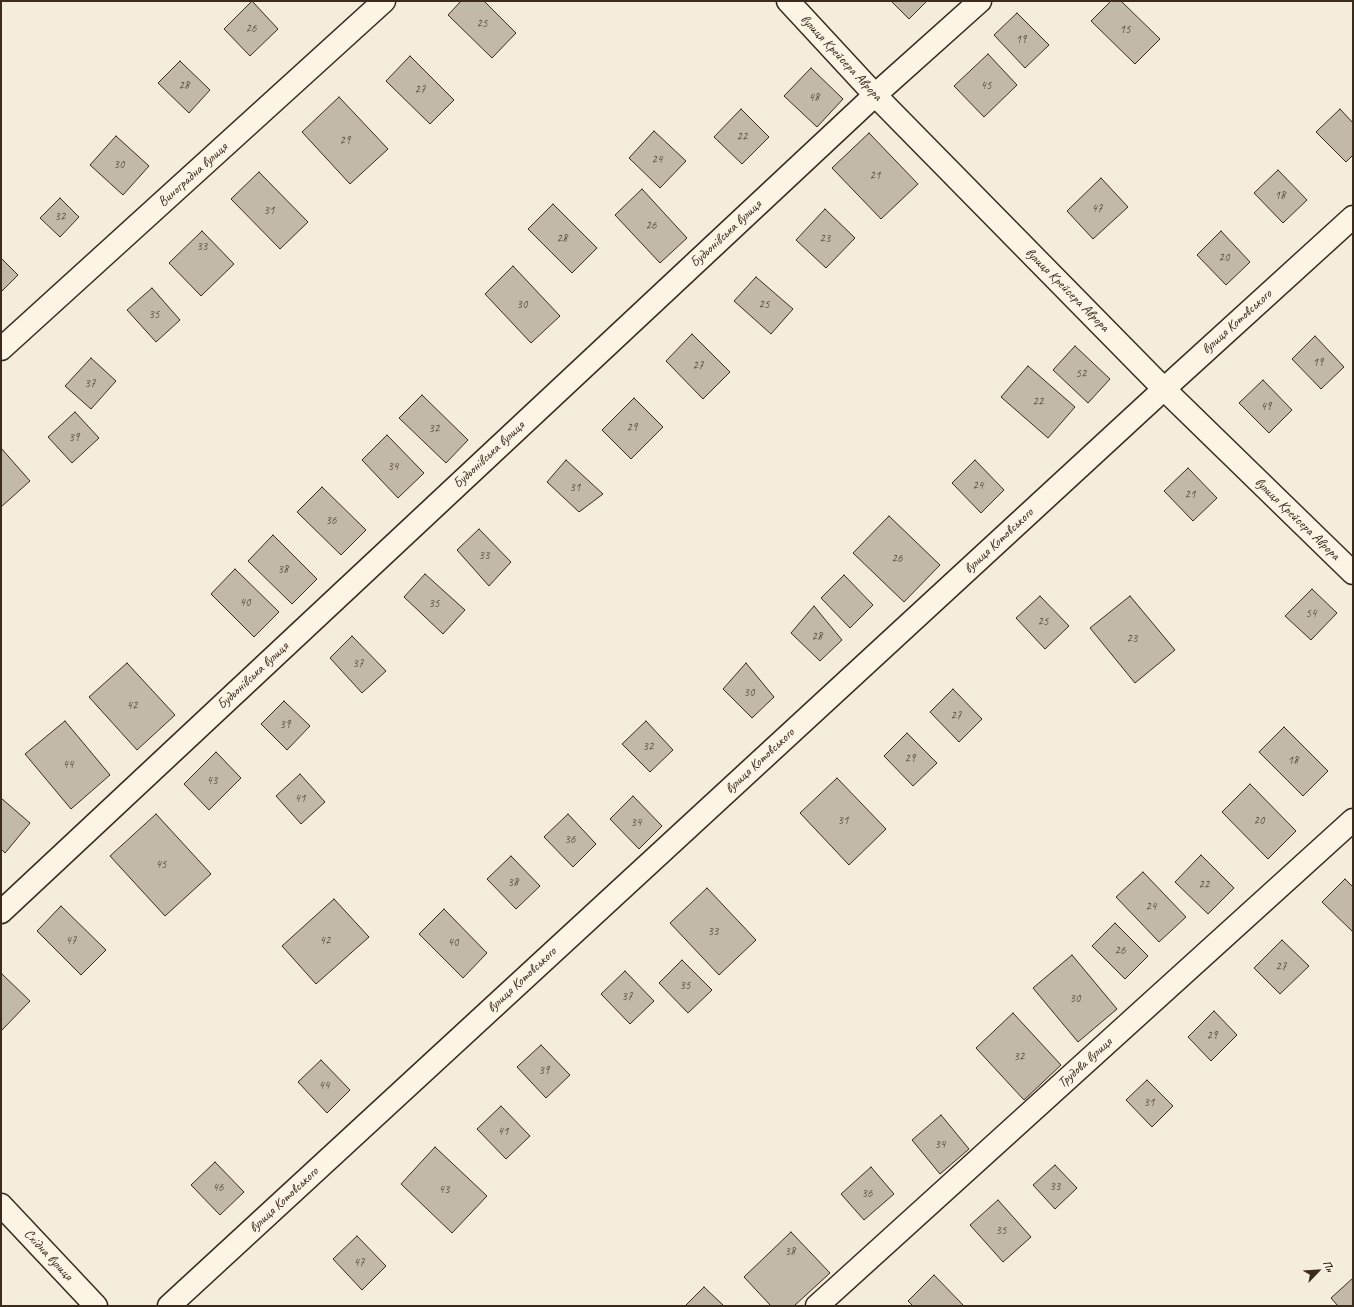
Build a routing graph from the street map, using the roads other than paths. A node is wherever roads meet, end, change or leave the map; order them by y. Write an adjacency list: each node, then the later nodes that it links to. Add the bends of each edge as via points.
1 (384, 1): 6 (street, Виноградна вулиця)
2 (788, 1): 4 (street, вулиця Крейсера Аврора)
3 (980, 1): 4 (street, Будьонівська вулиця)
4 (875, 94): 7 (street, вулиця Крейсера Аврора); 10 (street, Будьонівська вулиця)
5 (1353, 217): 7 (street, вулиця Котовського)
6 (1, 349)
7 (1164, 389): 8 (street, вулиця Крейсера Аврора); 13 (street, вулиця Котовського)
8 (1353, 573)
9 (1353, 820): 14 (street, Трудова вулиця)
10 (1, 912)
11 (1, 1205): 12 (street, Східна вулиця)
12 (96, 1306)
13 (169, 1306)
14 (817, 1306)

